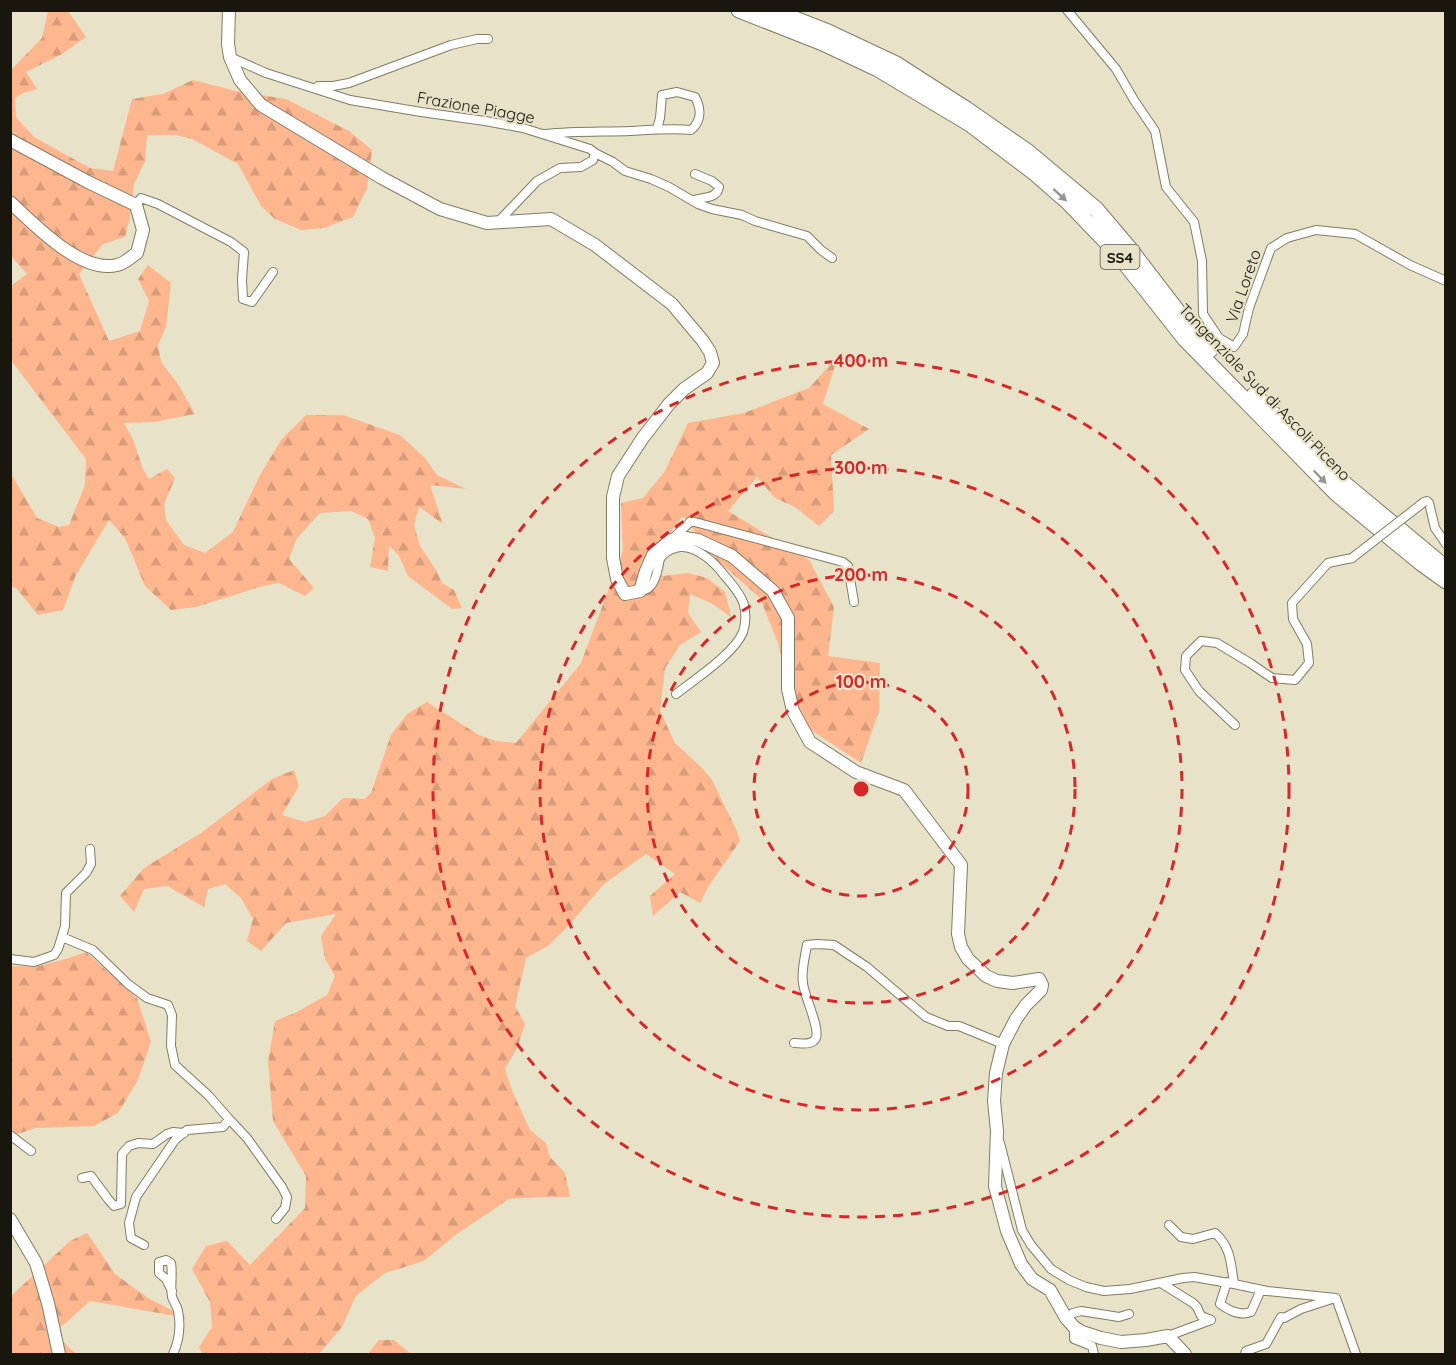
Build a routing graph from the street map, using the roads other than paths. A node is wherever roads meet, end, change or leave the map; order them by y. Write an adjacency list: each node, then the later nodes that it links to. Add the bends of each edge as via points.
1 (739, 10): 23 (highway, Tangenziale Sud di Ascoli Piceno / SS4, one-way to 23, via 878,69 969,124 1036,174 1117,253 1185,339 1337,494)
2 (772, 10): 22 (highway, Tangenziale Sud di Ascoli Piceno / SS4, via 896,64 1028,152 1096,209 1198,338 1263,404 1346,485)
3 (1067, 10): 19 (street, Via Loreto, via 1116,69 1155,130 1166,187 1194,222 1202,261 1203,314 1219,338 1234,347 1243,334 1271,248 1287,238 1316,230 1355,234)
4 (229, 12): 6 (street)
5 (488, 39): 7 (street, via 451,45 349,83 321,87)
6 (230, 57): 7 (street, Frazione Piagge); 16 (street, via 240,80 261,105 440,209)
7 (294, 82): 9 (street, Frazione Piagge, via 350,100)
8 (657, 129): 8 (street, via 691,130 696,126 700,115 695,97 677,92 662,95); 9 (street)
9 (543, 134): 11 (street, Frazione Piagge)
10 (10, 140): 15 (street)
11 (595, 153): 13 (street, Frazione Piagge, via 625,171); 16 (street, via 593,160 581,167 560,168 537,181)
12 (695, 174): 13 (street, via 719,187 715,195)
13 (693, 200): 17 (street, Frazione Piagge, via 807,236)
14 (10, 202): 15 (street, via 68,252 93,265 118,265 137,253 143,230)
15 (136, 206): 18 (street, via 141,198 158,204 244,252 243,299 252,303)
16 (496, 223): 24 (street, via 551,219 595,245 672,304 710,352 713,363 707,372 669,404 618,476 613,498 617,579 625,594)
17 (832, 258)
18 (273, 272)
19 (1446, 281)
20 (671, 540): 24 (street, via 654,555); 25 (street, via 691,521 843,562 848,566); 32 (street, via 698,540 732,556 773,591 788,618 788,689 793,711 810,742 855,772 904,790 961,865 958,934 968,959 997,981 1039,979 1041,990 1021,1012)
21 (1446, 544): 27 (street, bridge, via 1435,528 1427,501 1353,558 1328,563 1292,603 1293,620 1306,644 1309,663 1294,680 1272,678 1217,643 1201,641 1186,656 1185,670 1199,691)
22 (1446, 568)
23 (1446, 580)
24 (640, 591): 26 (street, via 651,587 660,560 670,549 683,547 712,561 743,603 746,618 738,640)
25 (854, 602)
26 (676, 694)
27 (1235, 725)
28 (90, 849): 29 (street, via 87,873 66,893)
29 (62, 937): 30 (street, via 54,955 34,962); 33 (street, via 93,950 147,998 168,1005 176,1065)
30 (10, 959)
31 (794, 1043): 32 (street, via 809,1044 816,1036 803,983 803,966 807,945 817,944 834,945 926,1017)
32 (1003, 1044): 34 (street, via 994,1101)
33 (228, 1119): 35 (street, via 223,1127); 40 (street, via 247,1138 287,1197 285,1208)
34 (997, 1131): 43 (street, via 1022,1230 1051,1269 1086,1287 1104,1291); 49 (street, via 995,1186 1007,1231 1021,1264 1032,1278 1050,1290)
35 (184, 1133): 38 (street, via 167,1134 153,1144 129,1146 122,1154 121,1204 114,1206 91,1176); 42 (street, via 136,1197 129,1223 131,1238)
36 (10, 1135): 37 (street)
37 (31, 1151)
38 (82, 1178)
39 (10, 1219): 51 (street, via 36,1263)
40 (276, 1219)
41 (1169, 1225): 44 (street, via 1181,1237 1193,1239 1215,1233 1226,1245)
42 (144, 1245)
43 (1161, 1283): 44 (street, via 1194,1277); 50 (street, via 1193,1303 1200,1316 1211,1320)
44 (1231, 1283): 45 (street); 45 (street, via 1220,1304 1244,1314 1251,1312)
45 (1261, 1290): 47 (street)
46 (172, 1292): 52 (street, via 180,1327)
47 (1336, 1298): 55 (street, via 1281,1317 1266,1344); 56 (street)
48 (1129, 1314): 49 (street, via 1119,1317 1081,1311 1073,1313)
49 (1070, 1322): 50 (street, via 1082,1332 1121,1342); 53 (street, via 1074,1339 1092,1346)
50 (1168, 1336): 54 (street)
51 (59, 1354)
52 (172, 1354)
53 (1094, 1354)
54 (1185, 1354)
55 (1245, 1354)
56 (1356, 1354)

